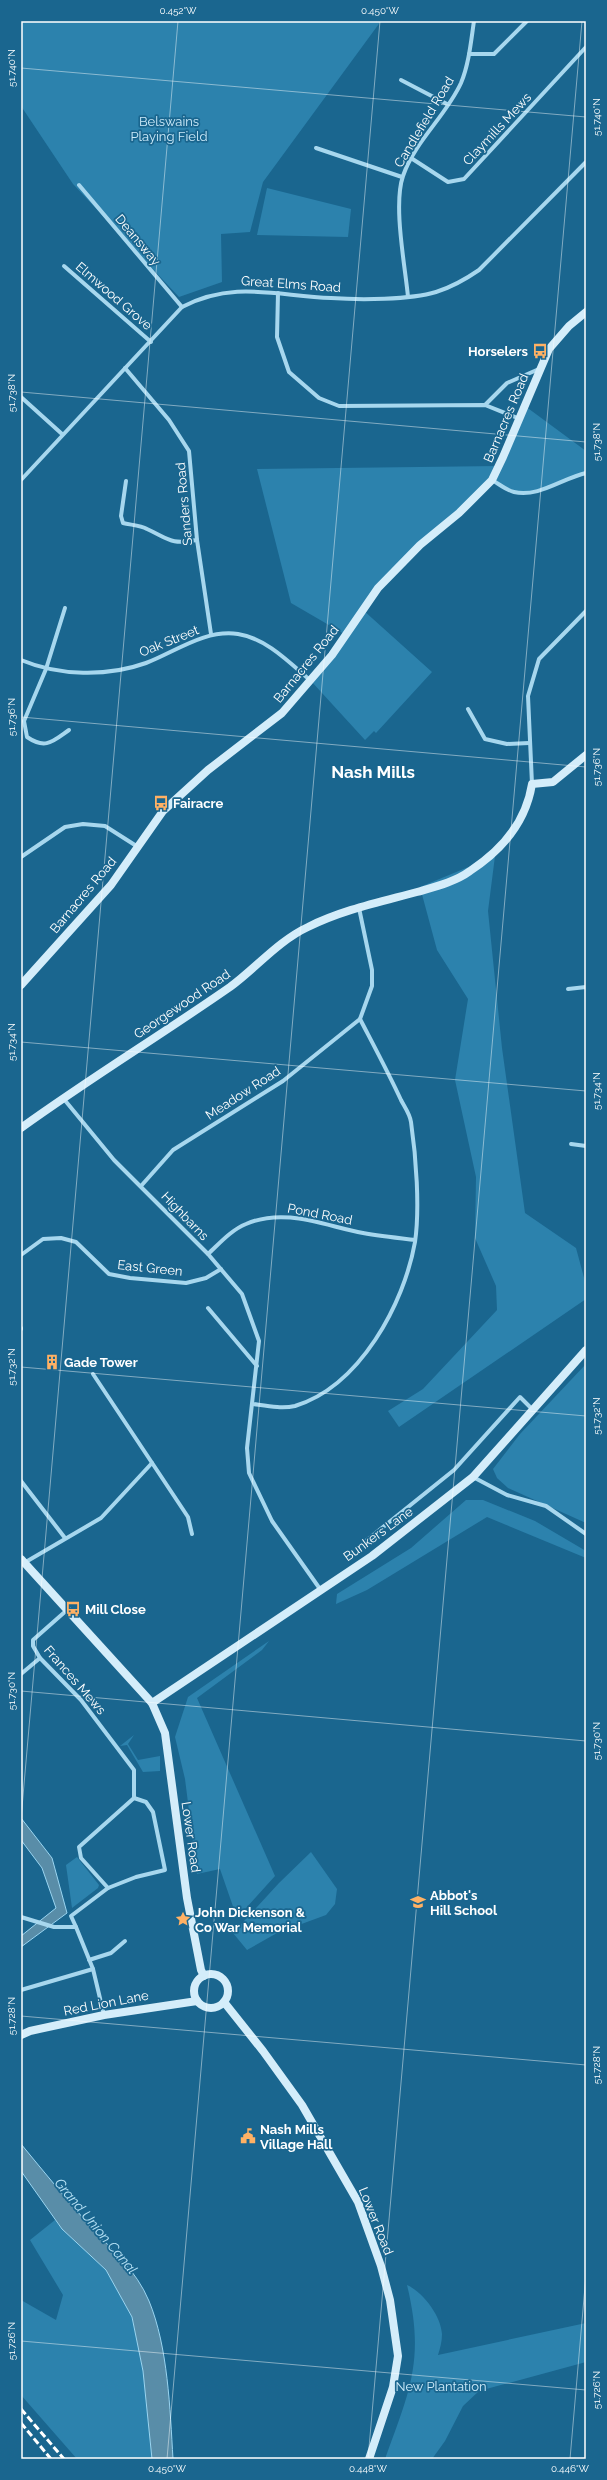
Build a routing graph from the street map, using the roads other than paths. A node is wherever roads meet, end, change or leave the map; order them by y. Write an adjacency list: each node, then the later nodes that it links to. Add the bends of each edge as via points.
1 (474, 21): 4 (street, Candlefield Road)
2 (527, 21): 4 (street, via 494,54)
3 (586, 47): 8 (street, Claymills Mews, via 464,179 448,182)
4 (469, 54): 6 (street, Candlefield Road, via 461,83)
5 (401, 80): 6 (street)
6 (447, 104): 8 (street, Candlefield Road)
7 (316, 148): 10 (street)
8 (411, 158): 10 (street, Candlefield Road)
9 (586, 162): 14 (street, Great Elms Road, via 479,270 459,283 436,292)
10 (402, 177): 14 (street, Candlefield Road, via 399,204)
11 (79, 185): 15 (street, Deansway)
12 (64, 266): 17 (street, Elmwood Grove)
13 (278, 293): 14 (street, Great Elms Road, via 331,298); 15 (street, Great Elms Road, via 235,291 202,297); 21 (street, via 277,337 289,372 318,398 338,406)
14 (408, 297)
15 (182, 307): 17 (street, Great Elms Road)
16 (586, 312): 19 (street, Barnacres Road, via 569,326 549,349)
17 (152, 342): 18 (street, Great Elms Road)
18 (125, 368): 23 (street, Great Elms Road); 28 (street, Sanders Road, via 169,420 189,451)
19 (540, 368): 21 (street, via 507,383); 22 (street, Barnacres Road)
20 (21, 397): 23 (street)
21 (485, 405): 22 (street)
22 (520, 419): 26 (street, Barnacres Road)
23 (62, 434): 25 (street, Great Elms Road)
24 (586, 473): 26 (street, via 528,494 512,492)
25 (21, 480)
26 (492, 480): 34 (street, Barnacres Road, via 459,513 420,545 378,588)
27 (126, 481): 28 (street, via 121,516 123,523 146,528 167,540)
28 (197, 540): 31 (street, Sanders Road, via 204,597)
29 (65, 608): 33 (street)
30 (586, 611): 37 (street, via 539,659 528,696)
31 (212, 634): 33 (street, Oak Street, via 145,663 115,670 80,673); 34 (street, Oak Street, via 238,634 268,646)
32 (21, 660): 33 (street, Oak Street)
33 (46, 669): 36 (street, via 24,721 27,737 36,744 48,744)
34 (311, 681): 40 (street, Barnacres Road, via 282,713 208,770 163,811)
35 (468, 709): 37 (street, via 485,739 507,744)
36 (69, 730)
37 (529, 743): 39 (street)
38 (586, 755): 39 (street, via 553,782)
39 (532, 784): 42 (street, Georgewood Road, via 527,806 515,830 502,846 470,872 423,890)
40 (138, 847): 41 (street, via 105,826 83,824 65,827); 43 (street, Barnacres Road, via 111,884)
41 (21, 857)
42 (359, 908): 46 (street, via 372,970 372,986); 47 (street, Georgewood Road, via 322,920 291,937 230,987)
43 (21, 985)
44 (586, 987): 45 (street)
45 (568, 989)
46 (360, 1019): 51 (street, Meadow Road, via 283,1081 173,1150); 52 (street, via 411,1120 417,1206)
47 (62, 1098): 48 (street, Georgewood Road); 51 (street, Highbarns, via 114,1160)
48 (21, 1128)
49 (571, 1144): 50 (street)
50 (586, 1146)
51 (141, 1186): 53 (street, Highbarns)
52 (415, 1240): 53 (street, Pond Road, via 364,1233 283,1216 246,1223); 60 (street, via 410,1269 394,1307 375,1340 345,1377 319,1396 294,1406)
53 (208, 1254): 55 (street, Highbarns)
54 (21, 1255): 55 (street, East Green, via 43,1238 61,1238 76,1242 109,1274 130,1278 186,1283 206,1278)
55 (221, 1268): 58 (street, Highbarns, via 242,1294 259,1341)
56 (208, 1308): 58 (street)
57 (586, 1350): 61 (street, Bunkers Lane)
58 (257, 1366): 60 (street, Highbarns)
59 (93, 1374): 62 (street)
60 (253, 1404): 70 (street, Highbarns, via 247,1448 249,1473 272,1521)
61 (534, 1410): 63 (street, Bunkers Lane); 68 (street, via 520,1397 454,1470)
62 (152, 1464): 65 (street, via 188,1517); 67 (street, via 101,1518)
63 (473, 1477): 66 (street, via 507,1495 546,1506); 70 (street, Bunkers Lane, via 372,1556)
64 (21, 1480): 67 (street)
65 (192, 1534)
66 (586, 1534)
67 (66, 1538): 69 (street)
68 (362, 1544)
69 (22, 1561): 71 (street, Lower Road)
70 (320, 1589): 74 (street, Bunkers Lane)
71 (68, 1610): 72 (street, Frances Mews, via 33,1640 33,1646); 74 (street, Lower Road)
72 (40, 1658): 73 (street); 75 (street, Frances Mews, via 81,1700 134,1770)
73 (21, 1674)
74 (152, 1703): 82 (street, Lower Road, via 165,1733 187,1898 199,1963)
75 (134, 1798): 76 (street, via 79,1847 81,1858); 76 (street, via 146,1802 154,1812 165,1870 136,1877)
76 (108, 1888): 78 (street, via 71,1916)
77 (21, 1918): 78 (street, via 54,1927)
78 (76, 1927): 80 (street)
79 (125, 1941): 80 (street, via 111,1953)
80 (89, 1960): 81 (street)
81 (93, 1969): 83 (street); 86 (street)
82 (204, 1976): 84 (street, via 195,1986); 85 (street, via 216,1975 225,1981 228,1990)
83 (21, 1990)
84 (198, 2001): 85 (street, via 213,2008); 86 (street, Red Lion Lane)
85 (224, 2002): 88 (street, Lower Road, via 302,2105 358,2202 381,2266 390,2300 398,2356 393,2387)
86 (104, 2015): 87 (street, Red Lion Lane)
87 (21, 2035)
88 (369, 2459)

